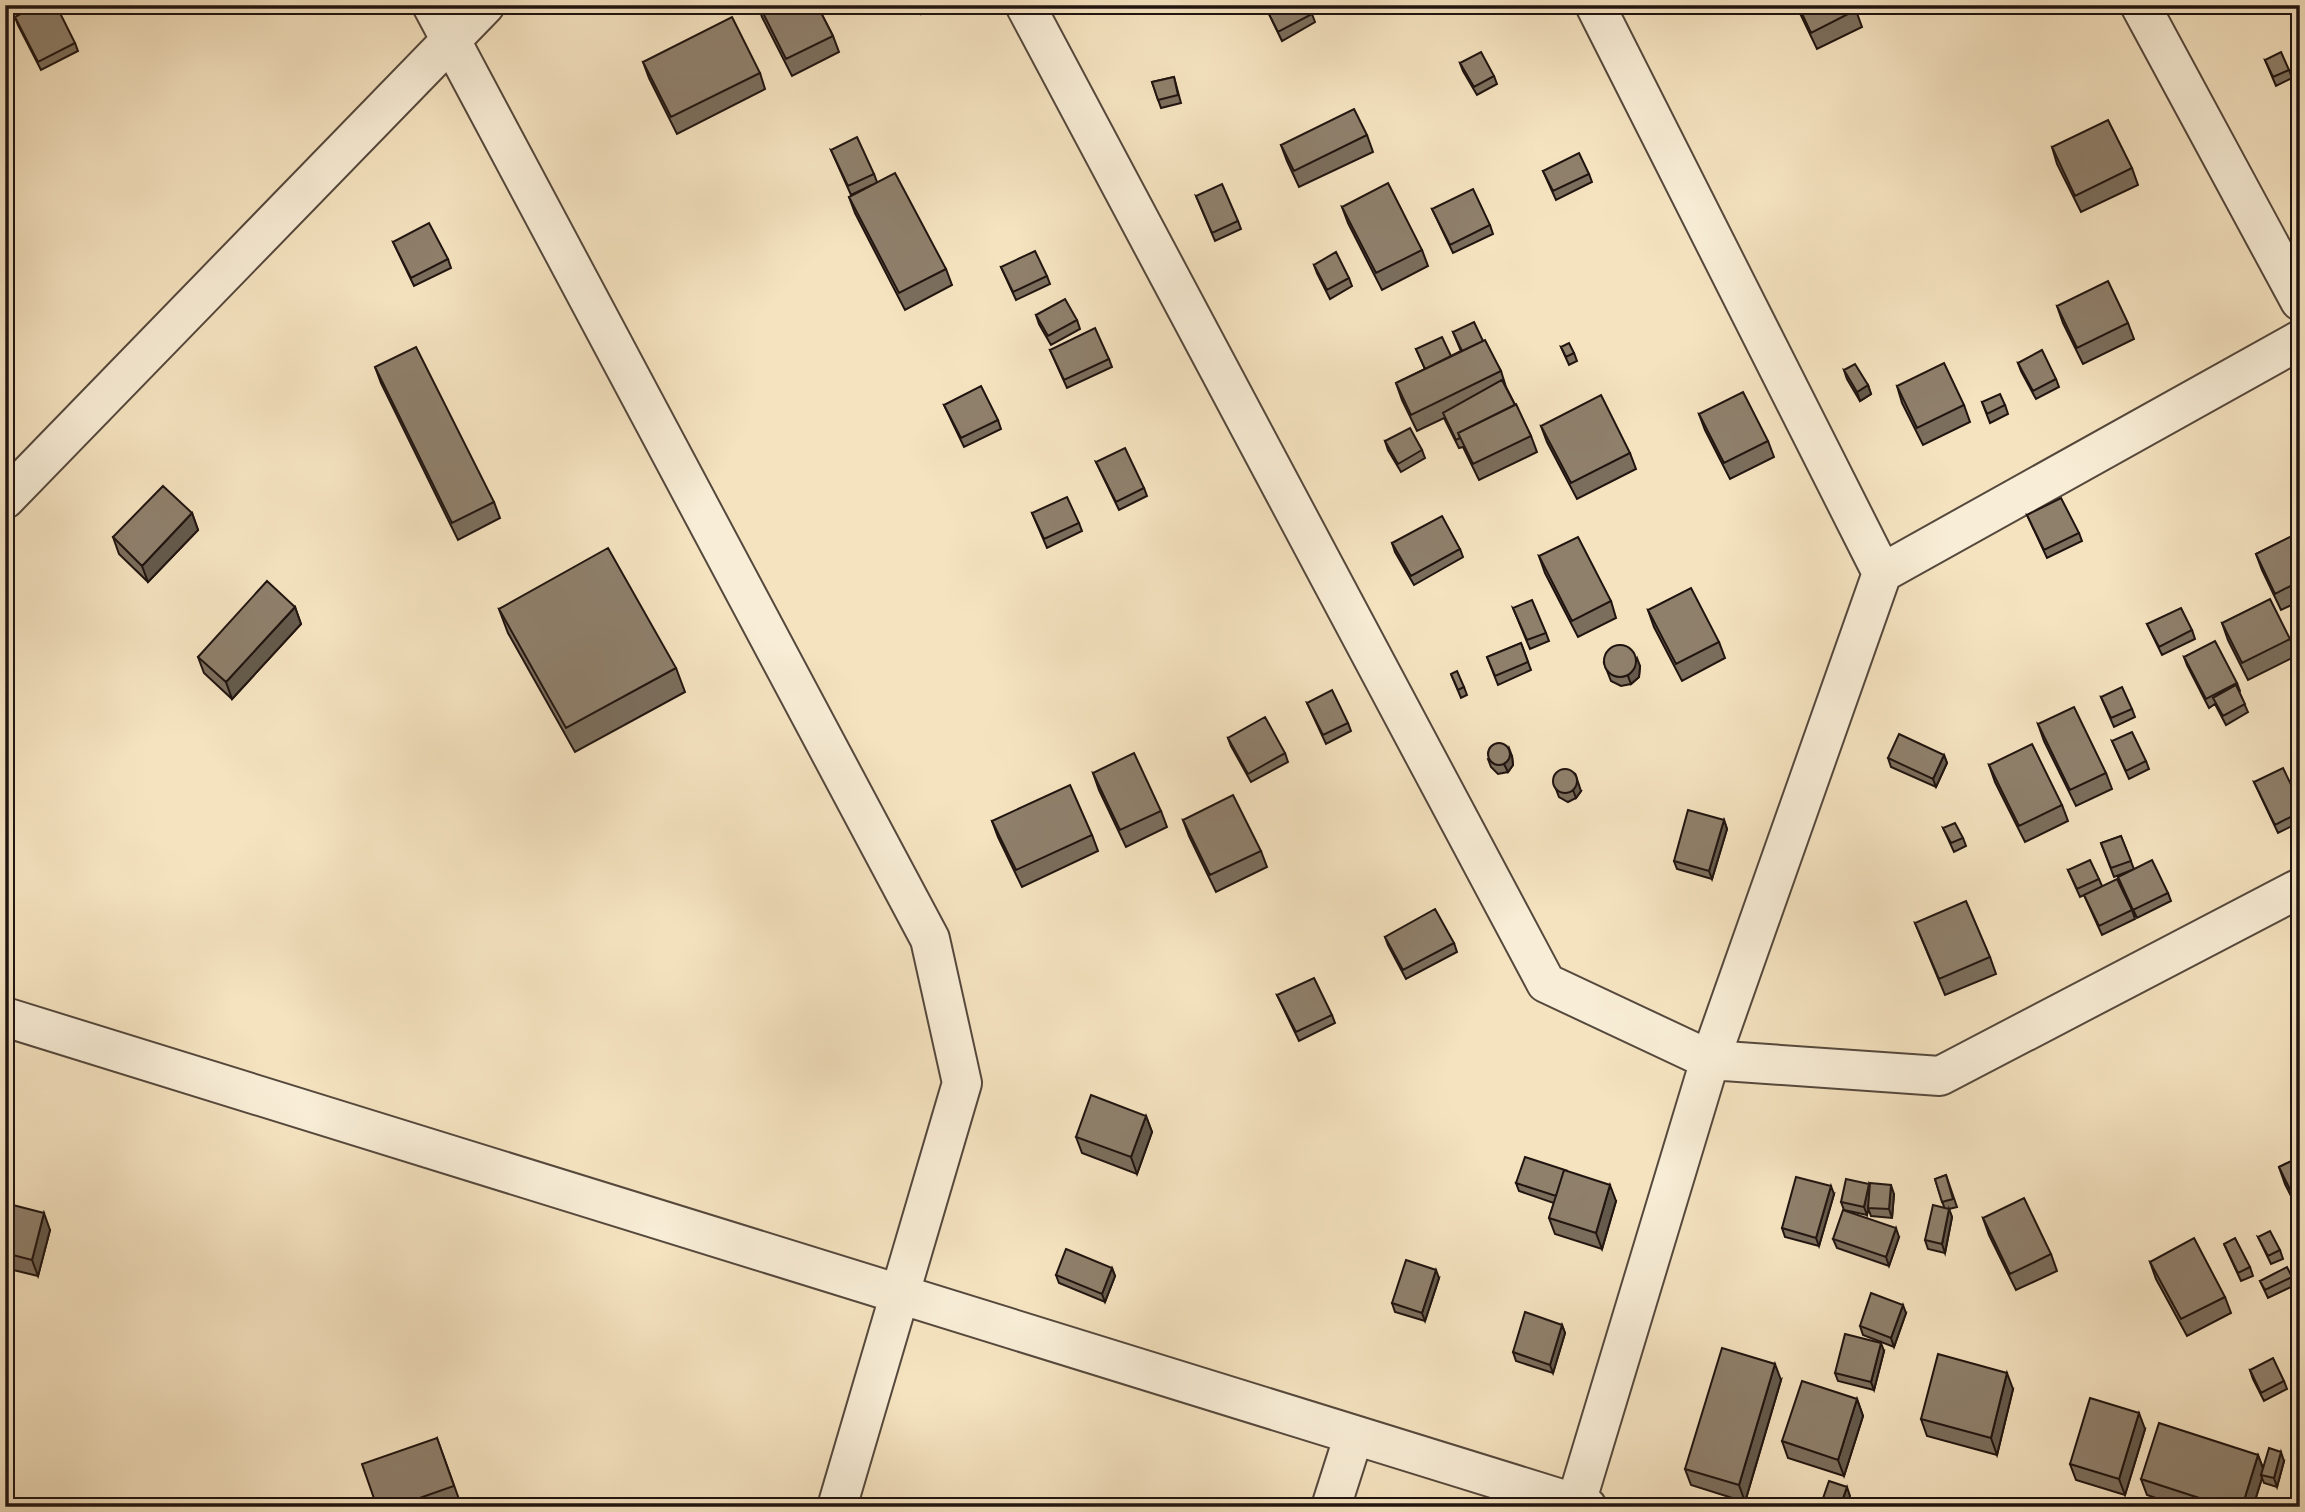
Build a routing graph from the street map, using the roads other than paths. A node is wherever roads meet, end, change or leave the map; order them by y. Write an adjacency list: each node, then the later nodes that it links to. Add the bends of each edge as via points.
1 (432, 5): 6 (street)
2 (485, 5): 6 (street)
3 (1025, 5): 13 (street, via 1546,983)
4 (1595, 5): 10 (street)
5 (2140, 5): 7 (street)
6 (451, 40): 9 (street); 14 (street, via 930,939 962,1083)
7 (2300, 301)
8 (2300, 340): 10 (street)
9 (5, 499)
10 (1882, 573): 13 (street)
11 (2300, 888): 13 (street, via 1940,1076)
12 (5, 1017): 14 (street)
13 (1710, 1060): 16 (street)
14 (899, 1294): 15 (street); 17 (street)
15 (1354, 1435): 16 (street); 18 (street)
16 (1581, 1505)
17 (837, 1507)
18 (1331, 1507)

